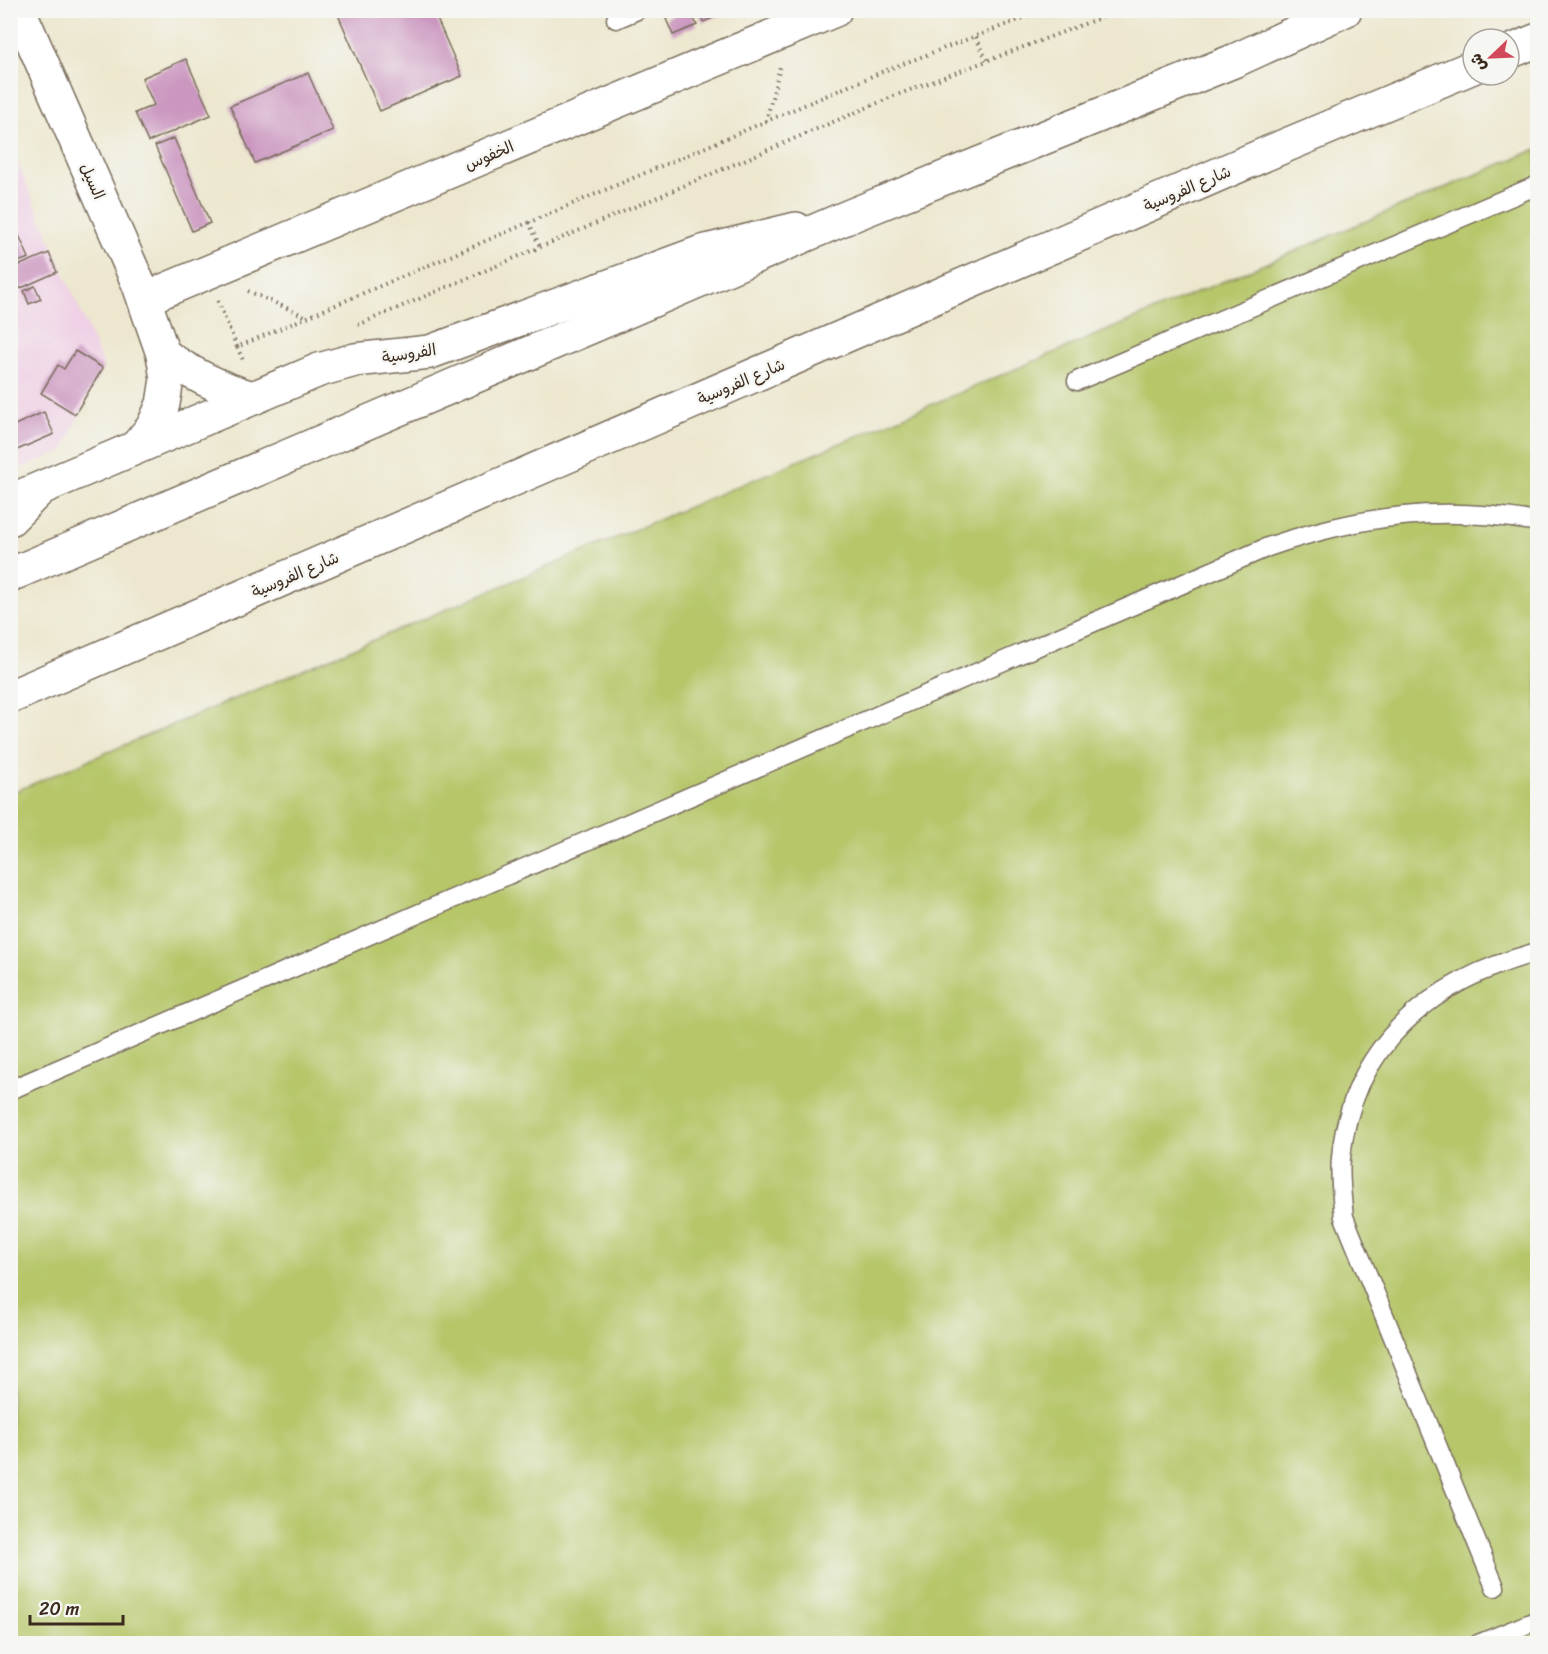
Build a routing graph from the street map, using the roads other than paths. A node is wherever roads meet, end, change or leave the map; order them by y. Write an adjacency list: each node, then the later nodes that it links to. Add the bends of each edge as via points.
1 (19, 10): 11 (main road, السيل)
2 (637, 10): 5 (lane)
3 (835, 10): 11 (main road, الخفوس)
4 (1346, 10): 10 (main road, via 1236,60)
5 (616, 19)
6 (1538, 40): 7 (main road)
7 (1521, 47)
8 (1461, 72): 21 (main road, شارع الفروسية)
9 (1538, 186): 13 (lane)
10 (850, 216): 14 (main road, الفروسية, via 702,252 430,352 355,360 319,370); 20 (main road)
11 (144, 299): 12 (main road, السيل)
12 (164, 354): 14 (main road, via 206,381); 15 (main road, السيل, via 163,404 153,427)
13 (1077, 381)
14 (253, 398): 15 (main road, الفروسية)
15 (137, 446): 16 (main road, الفروسية)
16 (40, 489): 17 (main road, الفروسية); 18 (main road)
17 (10, 501)
18 (10, 519)
19 (1538, 522): 23 (lane, via 1460,513 1410,514 1362,520 1268,546)
20 (10, 575)
21 (10, 697)
22 (1538, 952): 24 (lane, via 1459,981 1415,1011 1397,1029 1364,1076 1345,1131 1341,1159 1344,1217)
23 (10, 1090)
24 (1495, 1587)
25 (1538, 1620): 26 (lane)
26 (1478, 1644)

